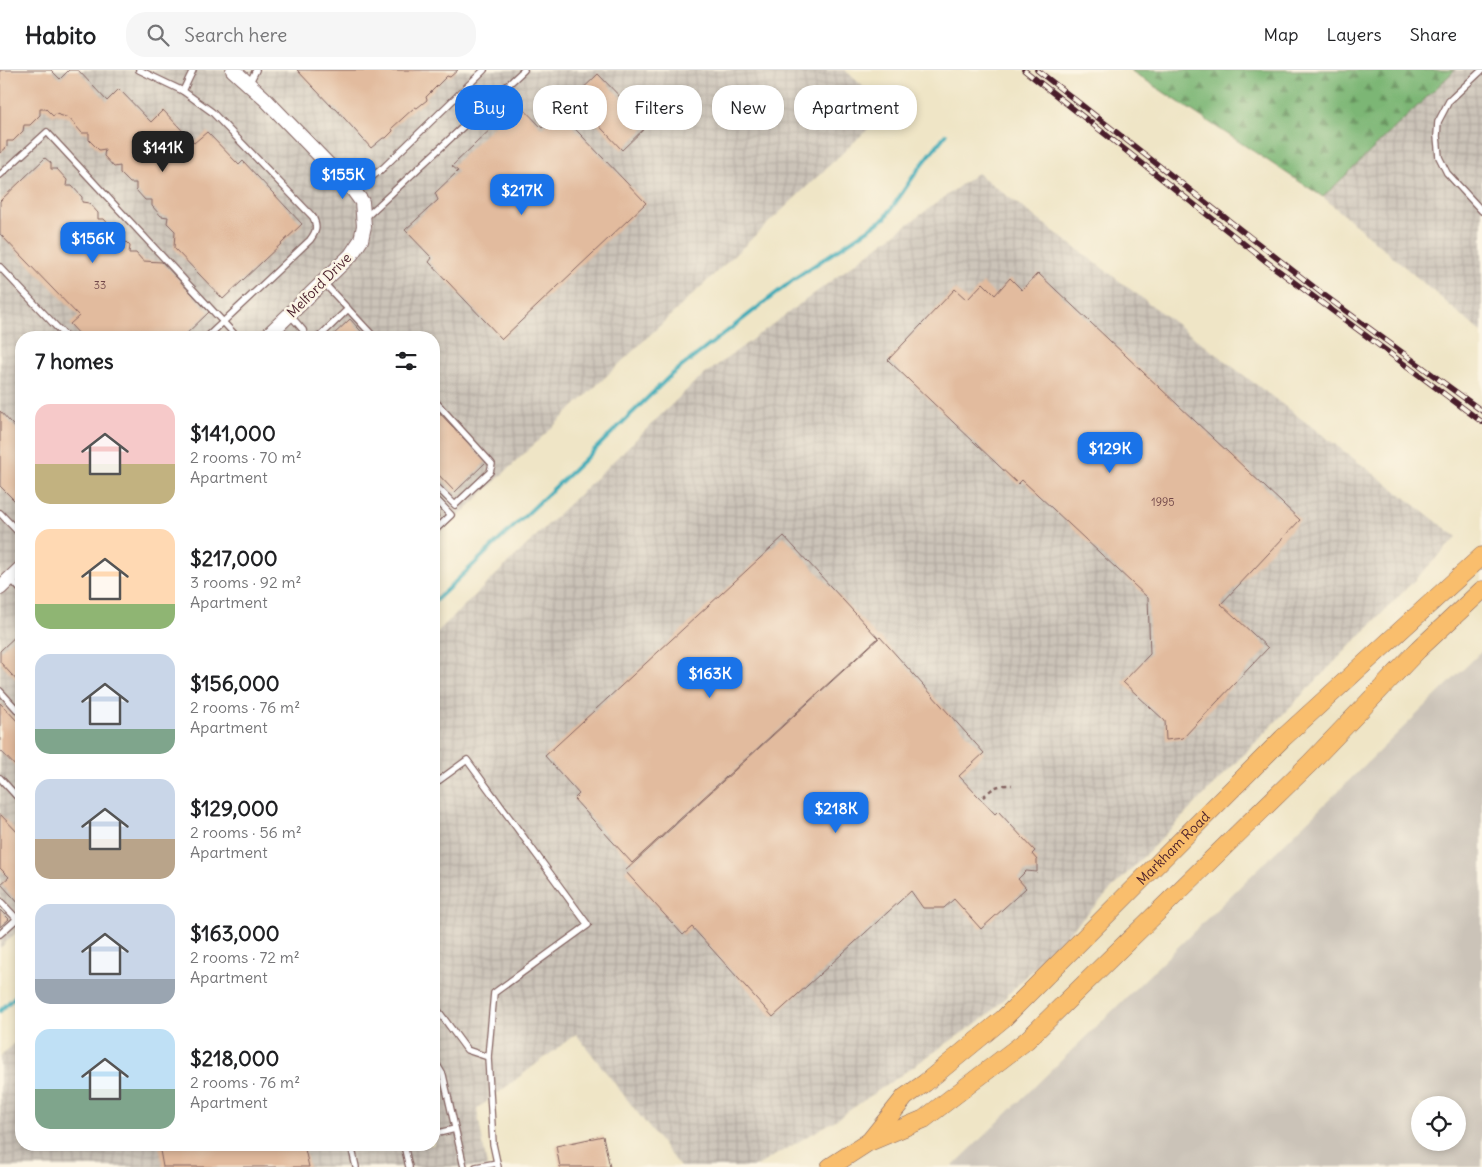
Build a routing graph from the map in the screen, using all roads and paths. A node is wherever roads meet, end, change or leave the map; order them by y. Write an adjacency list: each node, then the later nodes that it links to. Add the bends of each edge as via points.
1 (138, 70): 9 (lane)
2 (193, 70): 9 (lane)
3 (233, 70): 8 (street)
4 (256, 70): 8 (lane)
5 (484, 70): 11 (lane, via 383,168)
6 (524, 70): 13 (lane)
7 (1482, 70): 12 (lane, via 1449,101 1438,122 1436,136 1447,173)
8 (249, 84): 11 (street)
9 (183, 90): 18 (lane, via 212,112 313,217 317,225 310,240)
10 (0, 175): 18 (lane, via 47,132)
11 (354, 191): 13 (street, via 362,202)
12 (1482, 211)
13 (364, 220): 15 (street, Melford Drive, via 363,232 351,255)
14 (0, 267): 19 (lane)
15 (323, 282): 16 (lane); 17 (street, Melford Drive)
16 (348, 309): 24 (lane); 25 (lane)
17 (289, 315): 22 (street, Melford Drive); 23 (lane)
18 (223, 321): 20 (lane); 21 (lane)
19 (60, 331)
20 (213, 331)
21 (232, 331)
22 (274, 331)
23 (303, 331)
24 (325, 331)
25 (368, 331)
26 (440, 407): 27 (lane, via 492,464 490,472 455,505)
27 (440, 490)
28 (440, 503): 30 (lane, via 451,515)
29 (0, 513): 31 (lane)
30 (440, 525)
31 (14, 527)
32 (1482, 556): 52 (main road, Markham Road, via 1283,738 1004,1018 905,1097)
33 (15, 574): 34 (street)
34 (5, 583)
35 (1482, 590): 52 (main road, Markham Road, via 1027,1040 924,1119)
36 (0, 691): 37 (lane)
37 (15, 707)
38 (0, 778): 41 (lane)
39 (440, 780): 48 (lane, via 467,760 588,925 494,993)
40 (1012, 785): 42 (path, via 993,787)
41 (15, 794)
42 (983, 797)
43 (0, 901): 44 (lane)
44 (15, 914)
45 (15, 921): 46 (lane)
46 (0, 934)
47 (440, 1012): 48 (lane, via 467,1050)
48 (488, 1057): 55 (lane)
49 (440, 1070): 50 (lane)
50 (455, 1129): 51 (lane); 58 (lane)
51 (440, 1133)
52 (867, 1144): 60 (main road, Markham Road)
53 (352, 1151): 56 (lane)
54 (405, 1151): 57 (lane)
55 (497, 1165): 59 (lane)
56 (356, 1167)
57 (409, 1167)
58 (464, 1167)
59 (476, 1167)
60 (830, 1167)

